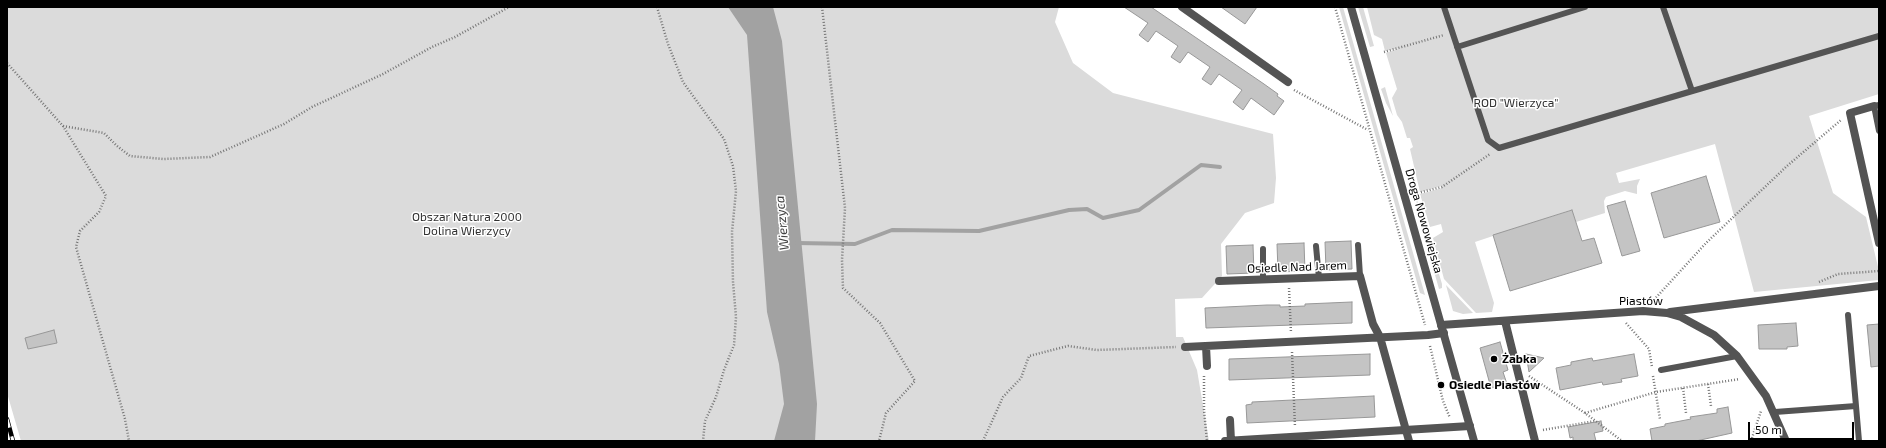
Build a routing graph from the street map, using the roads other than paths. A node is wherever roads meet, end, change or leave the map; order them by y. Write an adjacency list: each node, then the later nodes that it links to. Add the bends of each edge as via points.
1 (1182, 7): 8 (street)
2 (1351, 7): 24 (street, Droga Nowowiejska)
3 (1444, 7): 7 (lane)
4 (1586, 7): 7 (lane)
5 (1663, 7): 9 (lane)
6 (1879, 36): 9 (lane)
7 (1457, 47): 9 (lane, via 1488,140 1499,148)
8 (1288, 82)
9 (1692, 91)
10 (1876, 106): 11 (lane); 12 (street, via 1850,114)
11 (1879, 131)
12 (1879, 243)
13 (1358, 245): 16 (lane)
14 (1316, 246): 17 (lane)
15 (1263, 249): 18 (lane)
16 (1360, 276): 17 (street, Osiedle Nad Jarem); 25 (street, Osiedle Nad Jarem, via 1373,324)
17 (1319, 278): 18 (street, Osiedle Nad Jarem)
18 (1263, 280): 19 (street, Osiedle Nad Jarem)
19 (1219, 281)
20 (1879, 286): 21 (street)
21 (1667, 313): 23 (street, Piastów, via 1643,311); 28 (street, Piastów, via 1692,322 1714,335)
22 (1848, 315): 31 (lane)
23 (1505, 321): 24 (street, Piastów); 40 (street)
24 (1442, 329): 25 (street, via 1428,335); 34 (street, Droga Nowowiejska)
25 (1380, 337): 26 (street); 35 (street, Osiedle Nad Jarem)
26 (1206, 346): 27 (street); 29 (street)
27 (1185, 347)
28 (1737, 356): 30 (lane); 32 (street, Piastów)
29 (1207, 366)
30 (1661, 370)
31 (1856, 406): 32 (lane); 42 (lane)
32 (1775, 412): 41 (street, Piastów)
33 (1230, 420): 37 (street)
34 (1470, 426): 35 (street); 39 (street, Droga Nowowiejska)
35 (1407, 431): 37 (street); 38 (street, Osiedle Nad Jarem)
36 (1225, 441): 37 (street)
37 (1231, 441)
38 (1410, 441)
39 (1474, 441)
40 (1535, 441)
41 (1786, 441)
42 (1859, 441)

